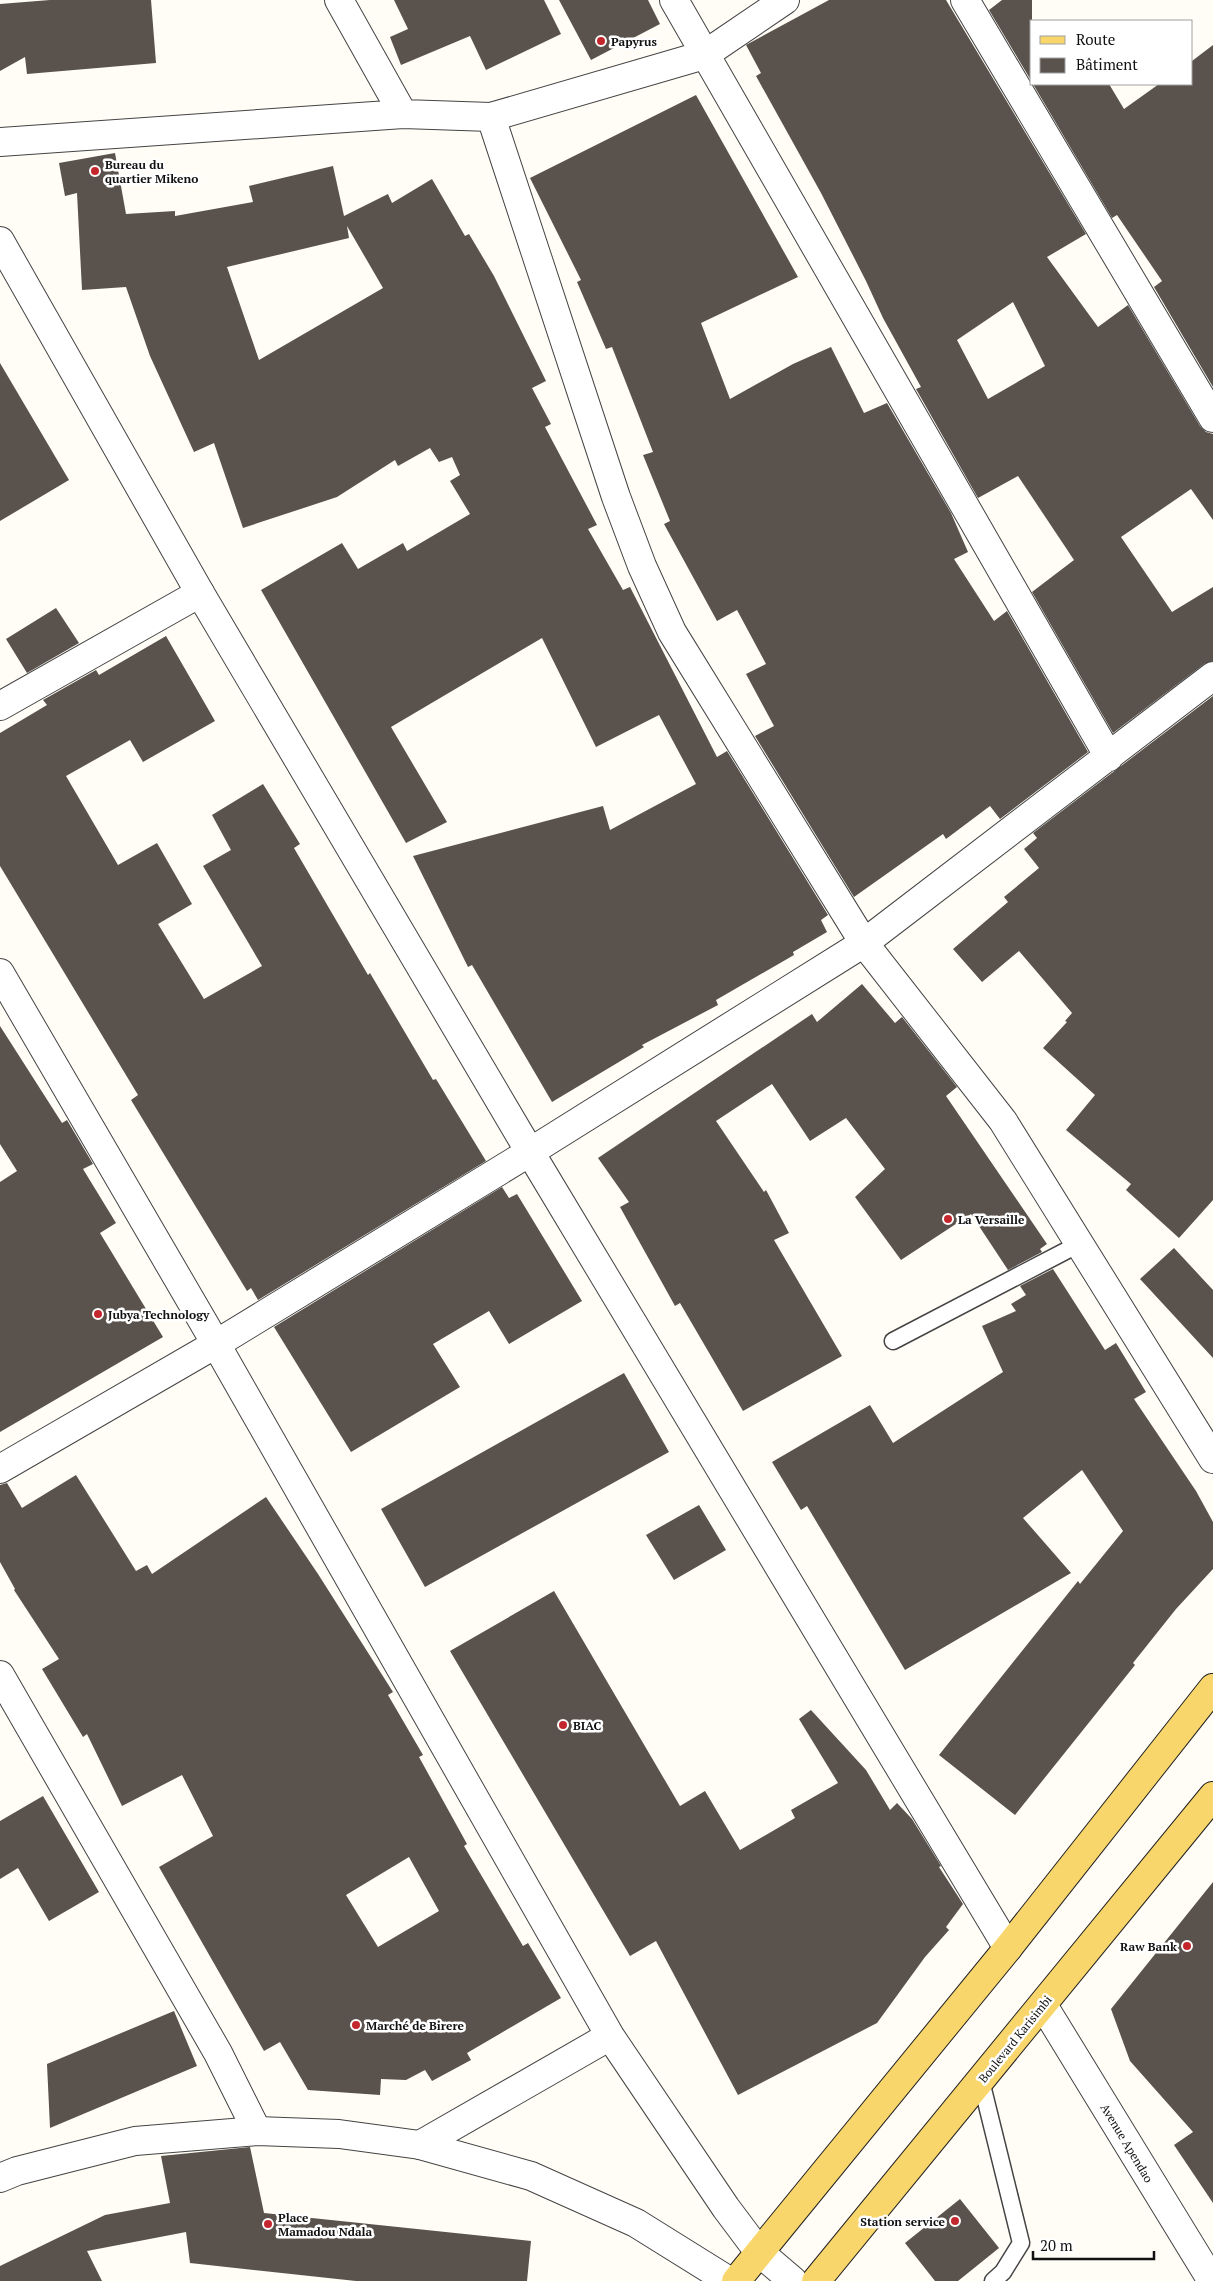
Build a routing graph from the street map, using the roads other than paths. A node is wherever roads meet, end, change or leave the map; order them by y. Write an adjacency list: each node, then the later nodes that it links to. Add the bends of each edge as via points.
1 (339, 0): 6 (street)
2 (674, 0): 5 (street)
3 (785, 0): 5 (street)
4 (965, 0): 10 (street)
5 (704, 54): 7 (street); 14 (street)
6 (403, 114): 7 (street); 8 (street)
7 (491, 117): 15 (street, via 616,497 664,615)
8 (0, 142)
9 (0, 241): 11 (street)
10 (1213, 418)
11 (200, 593): 13 (street); 17 (street)
12 (1213, 676): 14 (street)
13 (0, 706)
14 (1109, 757): 15 (street)
15 (864, 943): 17 (street); 18 (street, via 1003,1121)
16 (0, 973): 20 (street)
17 (530, 1152): 20 (street); 26 (street)
18 (1079, 1244): 19 (lane); 21 (street)
19 (893, 1341)
20 (216, 1344): 22 (street); 28 (street)
21 (1213, 1459)
22 (0, 1469)
23 (0, 1675): 30 (street, via 218,2053)
24 (1213, 1688): 26 (main road)
25 (1213, 1796): 27 (main road, Boulevard Karisimbi)
26 (1008, 1948): 33 (main road)
27 (1043, 2005): 29 (main road, Boulevard Karisimbi); 39 (street, Avenue Apendao)
28 (610, 2036): 31 (street); 33 (street)
29 (981, 2081): 37 (main road, Boulevard Karisimbi); 38 (lane, via 1021,2242 1003,2272)
30 (257, 2131): 31 (street, via 339,2134); 32 (street, via 135,2141)
31 (420, 2145): 34 (street, via 540,2180 636,2223)
32 (0, 2178)
33 (759, 2252): 35 (main road); 36 (street)
34 (729, 2281)
35 (736, 2281)
36 (793, 2281)
37 (816, 2281)
38 (993, 2281)
39 (1212, 2281)

